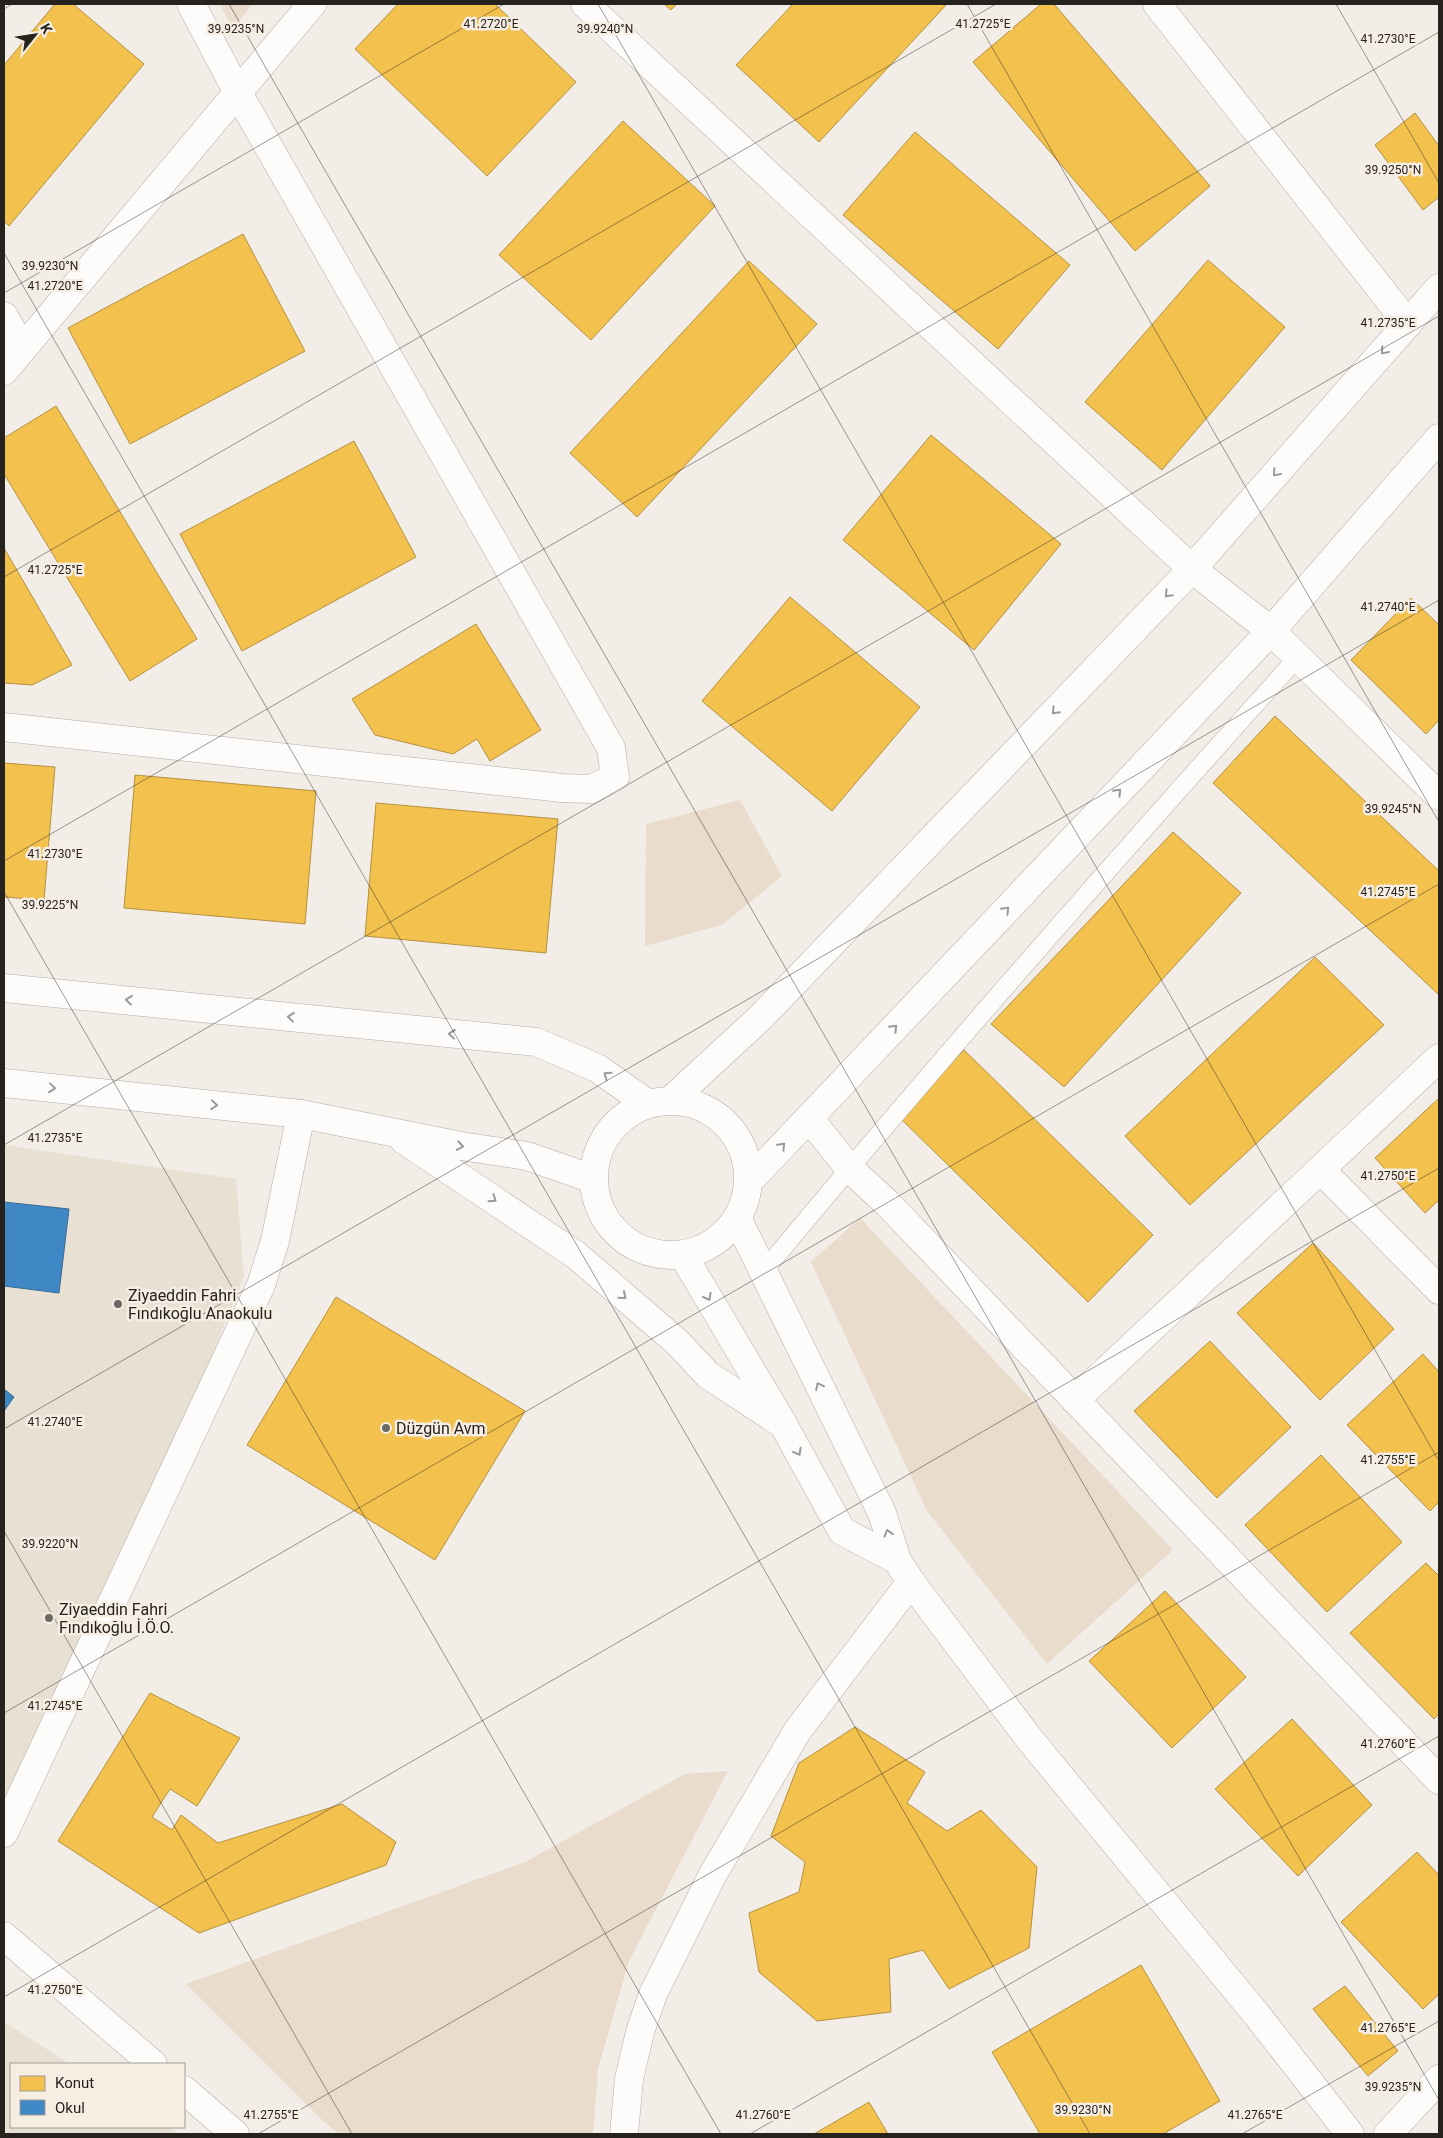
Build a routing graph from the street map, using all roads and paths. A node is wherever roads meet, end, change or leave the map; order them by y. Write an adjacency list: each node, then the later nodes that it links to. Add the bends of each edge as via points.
1 (191, 4): 5 (street)
2 (312, 4): 5 (street)
3 (585, 4): 12 (street)
4 (1157, 4): 8 (street)
5 (238, 93): 9 (street); 15 (street, via 611,748 615,777 592,789 562,788)
6 (1439, 288): 8 (street)
7 (4, 316): 9 (street)
8 (1408, 324): 12 (street, one-way to 12)
9 (22, 348): 10 (street)
10 (4, 371)
11 (1439, 438): 13 (street)
12 (1192, 568): 13 (street); 20 (street, one-way to 20, via 760,1018)
13 (1271, 631): 14 (street); 22 (street, one-way to 13)
14 (1298, 657): 16 (street); 24 (lane, via 1153,817)
15 (4, 727)
16 (1439, 796)
17 (4, 988): 20 (street, one-way to 17, via 596,1068 536,1042)
18 (1439, 1058): 25 (street)
19 (4, 1083): 21 (street, one-way to 21)
20 (659, 1101): 26 (street, via 624,1114 608,1132 596,1155); 27 (street, via 696,1104 718,1116 735,1134 746,1157)
21 (301, 1114): 23 (street); 36 (street, via 275,1241 261,1285)
22 (809, 1118): 24 (street); 27 (street, one-way to 22)
23 (394, 1133): 26 (street, one-way to 26, via 526,1156); 33 (street, one-way to 33, via 576,1255 677,1342 708,1375)
24 (849, 1168): 30 (lane); 32 (street, via 887,1203)
25 (1321, 1170): 31 (street); 32 (street)
26 (593, 1179): 29 (street, via 598,1205 611,1228 632,1245 657,1254)
27 (749, 1181): 28 (street)
28 (737, 1218): 29 (street, via 729,1230 708,1246); 30 (street)
29 (683, 1255): 33 (street, one-way to 33)
30 (763, 1272): 34 (street, one-way to 30, via 882,1513)
31 (1439, 1290)
32 (1075, 1400): 35 (street)
33 (783, 1424): 34 (street, one-way to 34, via 842,1531)
34 (904, 1571): 42 (street, via 798,1730 713,1874 653,1994 629,2079); 43 (street, via 1031,1741 1257,2015)
35 (1439, 1780)
36 (4, 1833)
37 (4, 1936): 38 (street)
38 (152, 2063)
39 (1439, 2079): 44 (street)
40 (185, 2091): 41 (street)
41 (235, 2134)
42 (624, 2134)
43 (1350, 2134)
44 (1388, 2134)

